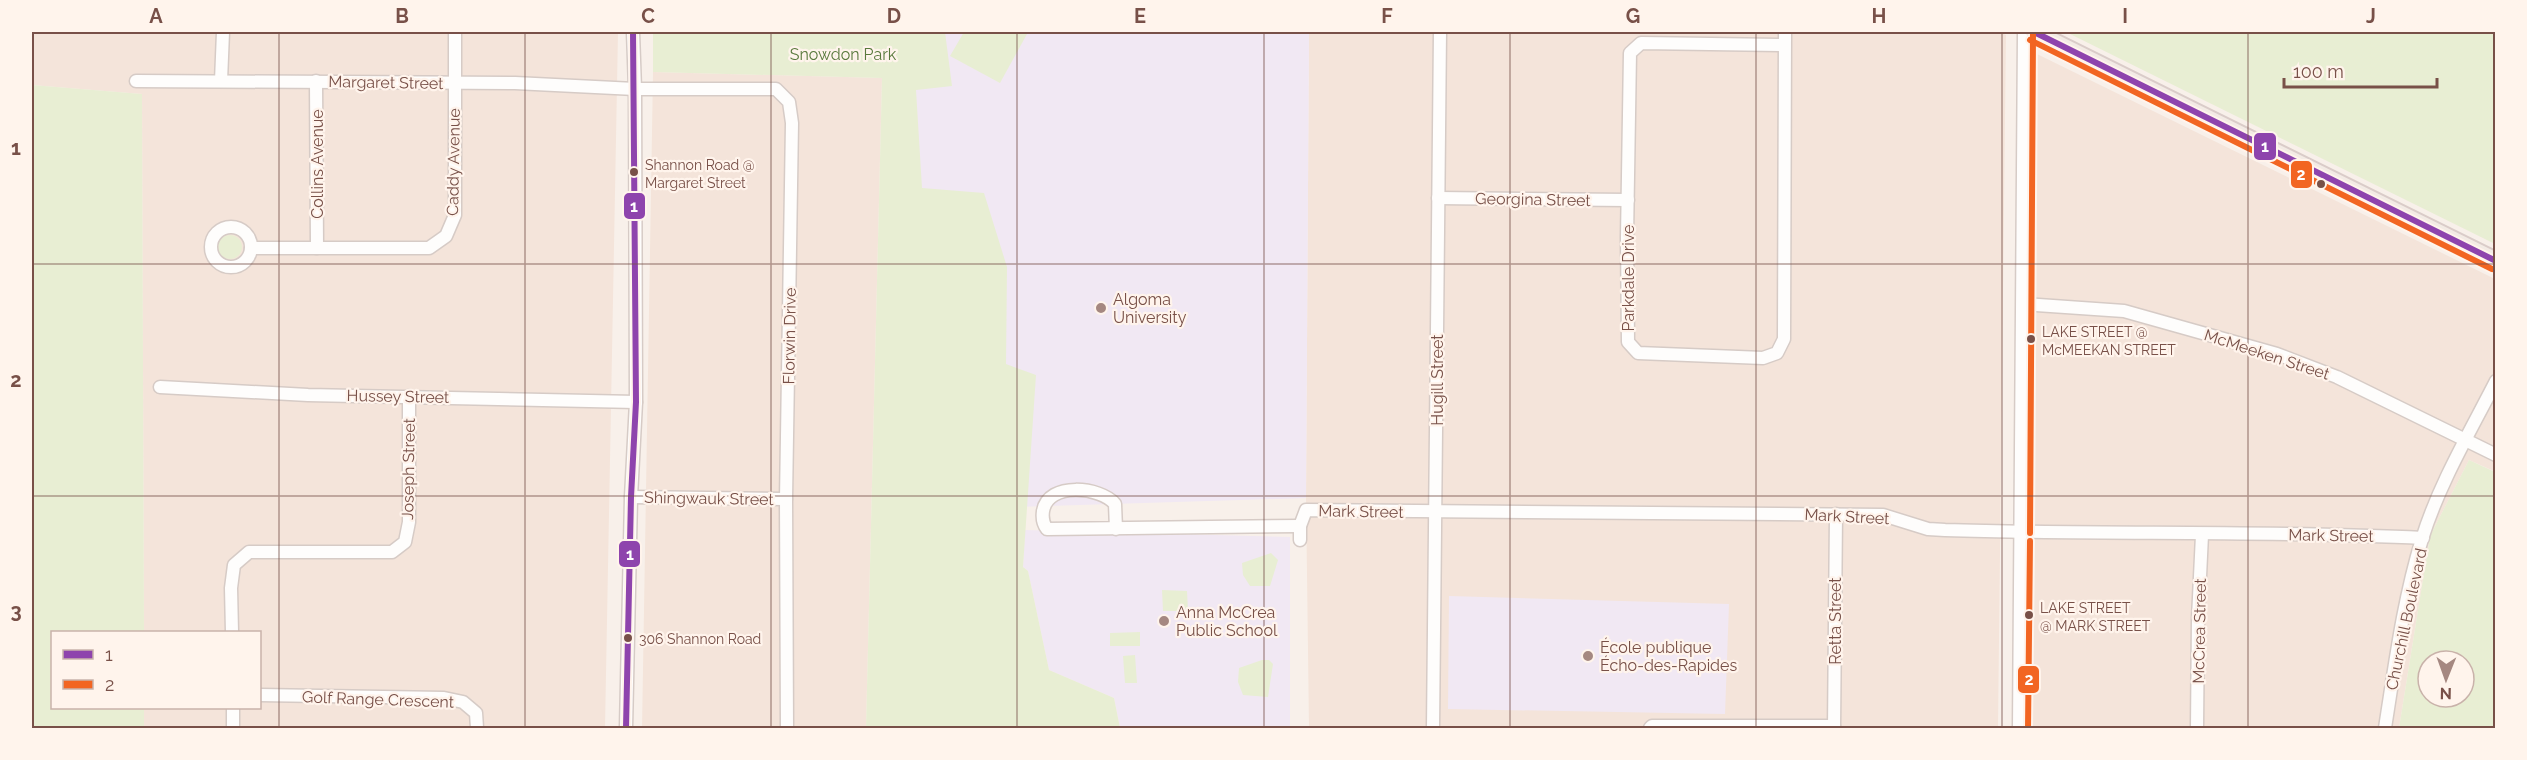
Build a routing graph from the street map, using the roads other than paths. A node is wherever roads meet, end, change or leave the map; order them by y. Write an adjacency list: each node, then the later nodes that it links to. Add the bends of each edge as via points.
1 (223, 32): 10 (street)
2 (455, 32): 12 (street, Caddy Avenue)
3 (633, 32): 13 (street)
4 (1440, 32): 14 (street, Hugill Street)
5 (1785, 32): 8 (street, Parkdale Drive)
6 (2024, 32): 19 (street)
7 (2034, 32): 18 (main road)
8 (1785, 45): 15 (street, Parkdale Drive, via 1641,43 1630,53); 15 (street, Parkdale Drive, via 1784,339 1777,353 1763,358 1638,353 1628,342)
9 (136, 81): 10 (street, Margaret Street)
10 (221, 81): 11 (street, Margaret Street)
11 (316, 81): 12 (street, Margaret Street); 17 (street, Collins Avenue)
12 (454, 83): 13 (street, Margaret Street); 17 (street, Caddy Avenue, via 455,215 446,236 429,248)
13 (635, 89): 23 (street); 27 (street, Florwin Drive, via 776,89 789,102 792,123)
14 (1438, 198): 15 (street, Georgina Street); 28 (street, Hugill Street)
15 (1628, 200)
16 (251, 248): 17 (street, Caddy Avenue)
17 (317, 248)
18 (2496, 261)
19 (2023, 304): 24 (street, McMeeken Street, via 2124,311 2277,354 2337,377); 32 (street)
20 (2496, 381): 24 (street, Churchill Boulevard)
21 (160, 387): 22 (street, Hussey Street)
22 (409, 396): 23 (street, Hussey Street); 36 (street, Joseph Street, via 409,522 405,542 392,552 249,552 234,565)
23 (636, 402): 26 (street)
24 (2466, 440): 25 (street, McMeeken Street); 34 (street, Churchill Boulevard)
25 (2496, 455)
26 (631, 497): 27 (street, Shingwauk Street); 42 (street)
27 (786, 499): 43 (street, Florwin Drive)
28 (1437, 512): 29 (street, Mark Street); 30 (street, Mark Street, via 1306,510); 44 (street, Hugill Street)
29 (1836, 514): 32 (street, Mark Street, via 1882,515 1928,529); 39 (street, Retta Street)
30 (1300, 526): 31 (street, Mark Street); 35 (street)
31 (1116, 530): 31 (street, Mark Street, via 1047,529 1043,516 1046,502 1061,491 1104,494 1115,504)
32 (2021, 533): 33 (street, Mark Street); 46 (street)
33 (2202, 535): 34 (street, Mark Street, via 2317,533); 47 (street, McCrea Street)
34 (2423, 538): 48 (street, Churchill Boulevard, via 2404,615)
35 (1300, 540)
36 (232, 631)
37 (261, 695): 41 (street, Golf Range Crescent, via 444,698 463,702 476,714)
38 (232, 709): 40 (street)
39 (1834, 727): 45 (street)
40 (234, 729)
41 (477, 729)
42 (626, 729)
43 (787, 729)
44 (1433, 729)
45 (1650, 729)
46 (2019, 729)
47 (2197, 729)
48 (2385, 729)

